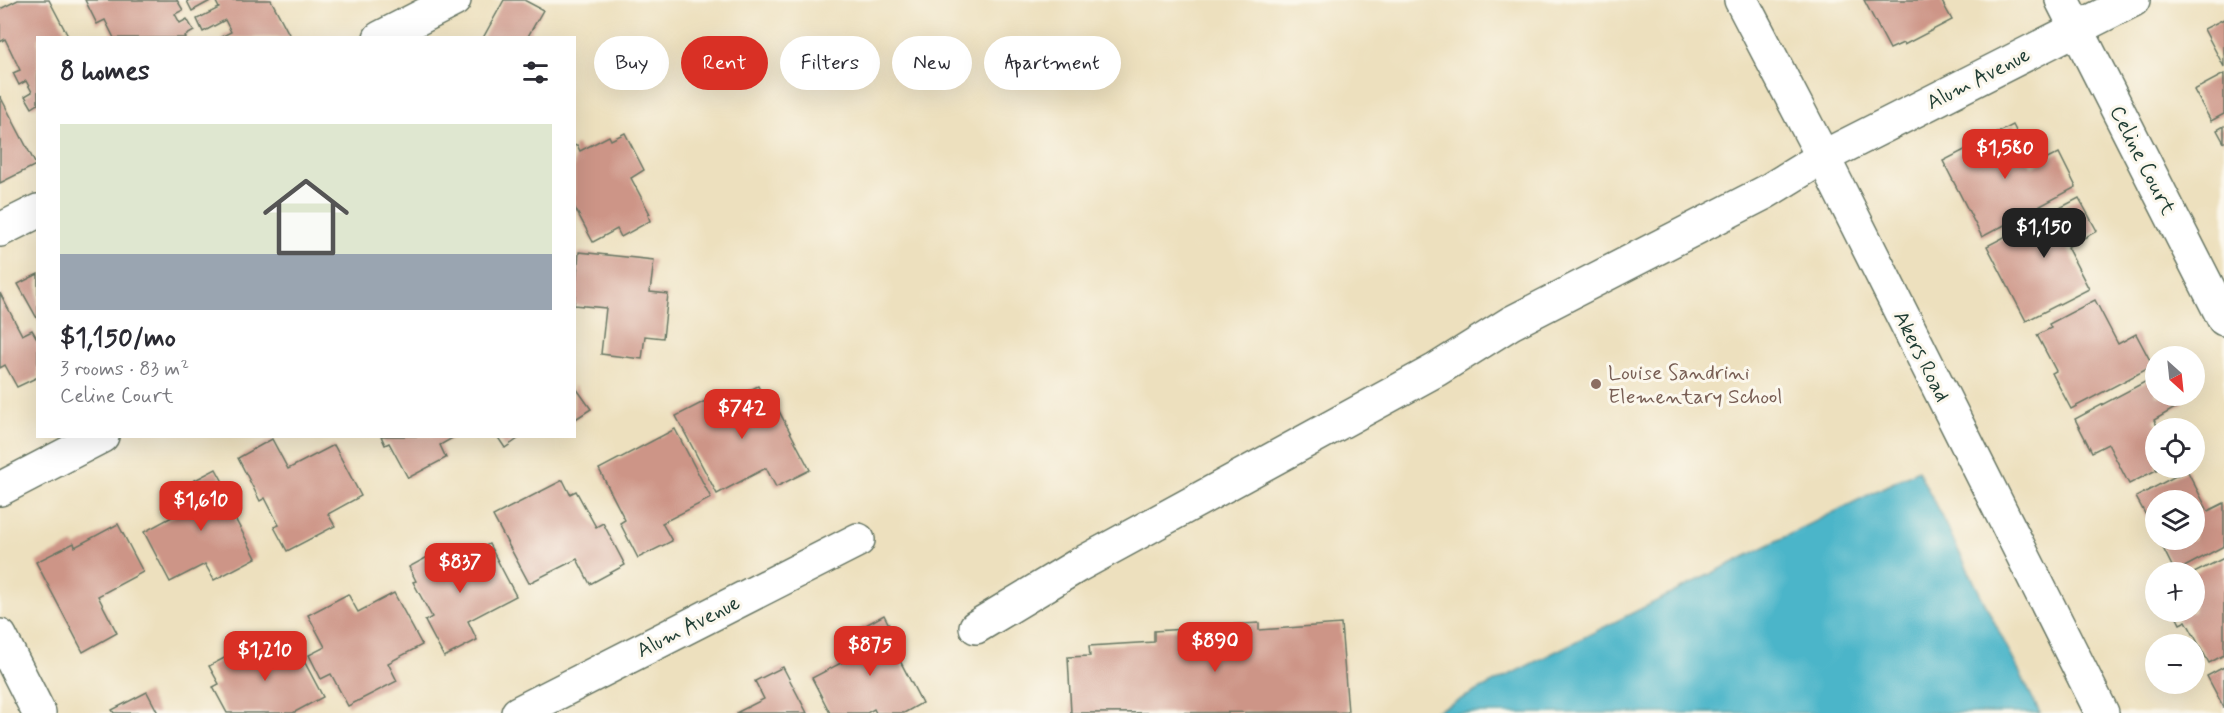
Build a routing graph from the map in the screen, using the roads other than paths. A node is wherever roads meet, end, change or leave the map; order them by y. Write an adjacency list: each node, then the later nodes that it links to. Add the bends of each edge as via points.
1 (454, 0): 6 (street)
2 (1741, 0): 7 (street, Akers Road)
3 (2062, 0): 5 (street, Celine Court)
4 (2133, 0): 5 (street, Alum Avenue)
5 (2076, 29): 7 (street, Alum Avenue); 10 (street, Celine Court)
6 (384, 36)
7 (1823, 157): 14 (street, Alum Avenue, via 1766,192 1511,322 1436,370 1077,566); 18 (street, Akers Road)
8 (36, 212): 9 (street)
9 (0, 230)
10 (2224, 319)
11 (98, 438): 12 (street)
12 (0, 489)
13 (858, 540): 17 (street, Alum Avenue)
14 (976, 627)
15 (0, 636): 16 (street)
16 (39, 713)
17 (518, 713)
18 (2102, 713)

